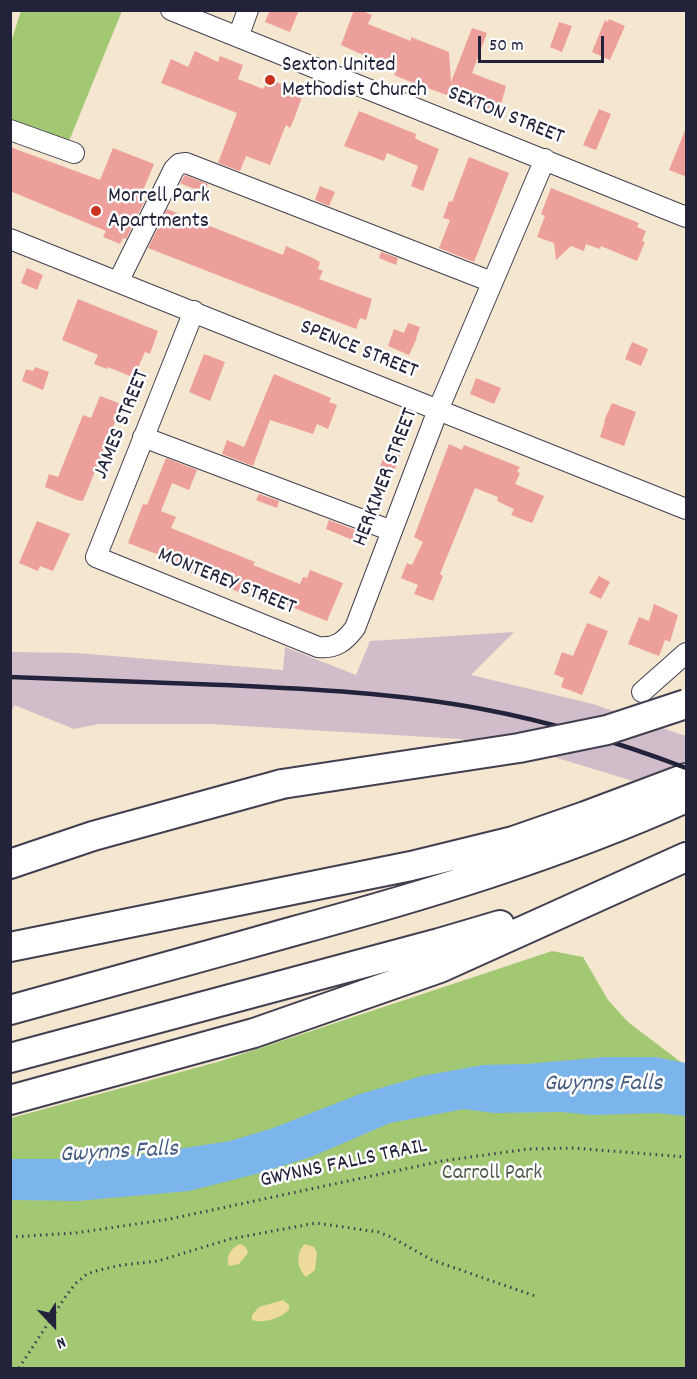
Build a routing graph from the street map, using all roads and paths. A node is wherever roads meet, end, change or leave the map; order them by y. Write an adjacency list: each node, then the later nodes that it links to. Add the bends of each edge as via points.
1 (171, 10): 3 (street, SEXTON STREET)
2 (249, 10): 3 (street)
3 (238, 37): 6 (street, SEXTON STREET)
4 (10, 130): 5 (street)
5 (74, 153)
6 (545, 159): 7 (street, SEXTON STREET); 10 (street, HERKIMER STREET)
7 (687, 217)
8 (10, 239): 9 (street, SPENCE STREET)
9 (118, 282): 10 (street, via 174,170 186,163); 11 (street, SPENCE STREET)
10 (492, 282): 12 (street, HERKIMER STREET)
11 (194, 311): 12 (street, SPENCE STREET); 13 (street, JAMES STREET)
12 (438, 410): 14 (street, SPENCE STREET); 15 (street, HERKIMER STREET)
13 (143, 438): 15 (street); 16 (street, JAMES STREET)
14 (687, 509)
15 (392, 531): 17 (street, HERKIMER STREET, via 355,628)
16 (96, 557): 17 (street, MONTEREY STREET, via 318,647)
17 (338, 645)
18 (687, 653): 19 (street)
19 (642, 692)
20 (687, 704): 25 (highway, bridge, via 607,730 519,748 282,784 93,836)
21 (687, 778): 23 (highway)
22 (687, 798): 23 (highway)
23 (593, 825): 27 (highway, via 411,867); 28 (highway, via 525,863)
24 (687, 857): 26 (highway)
25 (10, 864)
26 (644, 876): 29 (highway, via 439,943); 30 (highway, via 440,968 254,1033)
27 (10, 947)
28 (10, 1010)
29 (24, 1055)
30 (10, 1100)
31 (687, 1157): 32 (path, GWYNNS FALLS TRAIL, via 573,1148 528,1149 442,1161 170,1220 86,1232)
32 (10, 1237)
33 (535, 1296): 34 (path, via 432,1260 378,1232 316,1223 230,1239 158,1261 122,1265 87,1275 64,1299)
34 (19, 1368)

